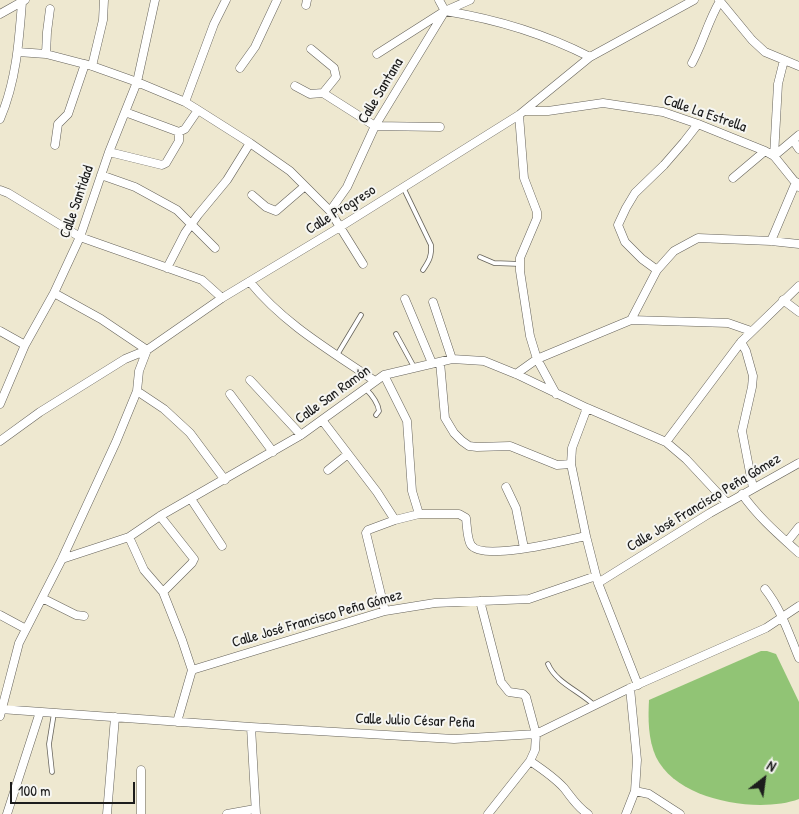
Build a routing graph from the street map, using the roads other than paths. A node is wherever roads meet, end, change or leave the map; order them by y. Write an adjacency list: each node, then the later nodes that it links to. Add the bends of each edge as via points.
1 (104, 0): 20 (street, via 103,20)
2 (155, 0): 23 (street, Calle Santidad)
3 (226, 0): 26 (street)
4 (277, 0): 22 (street, via 255,47)
5 (439, 0): 11 (street)
6 (470, 0): 11 (street)
7 (694, 0): 17 (street, Calle Progreso)
8 (719, 0): 18 (street, via 765,52); 19 (street)
9 (24, 1): 12 (street); 14 (street)
10 (50, 9): 15 (street)
11 (445, 12): 16 (street); 17 (street, via 520,29 566,44); 32 (street, Calle Santana)
12 (0, 14)
13 (311, 49): 25 (street, via 336,71 336,77)
14 (18, 52): 15 (street); 30 (street, via 11,90)
15 (46, 54): 20 (street)
16 (377, 54)
17 (590, 57): 29 (street, Calle Progreso)
18 (784, 60): 21 (street); 41 (street, via 778,84)
19 (692, 63)
20 (88, 65): 23 (street); 37 (street, via 68,114 58,124)
21 (799, 66)
22 (240, 68)
23 (137, 82): 26 (street); 28 (street, Calle Santidad)
24 (295, 86): 25 (street, via 310,94)
25 (323, 93): 32 (street)
26 (185, 102): 27 (street)
27 (198, 110): 34 (street, via 185,129); 36 (street)
28 (125, 112): 34 (street); 40 (street, Calle Santidad)
29 (522, 113): 31 (street, Calle La Estrella, via 603,103 663,112); 46 (street, Calle Progreso); 58 (street, via 524,178 537,218)
30 (0, 119)
31 (698, 124): 39 (street, Calle La Estrella); 61 (street, via 636,193 618,225 624,242)
32 (375, 126): 33 (street); 49 (street, Calle Santana, via 347,188)
33 (440, 127)
34 (179, 132): 40 (street, via 179,141 162,165)
35 (796, 138): 38 (street); 41 (street)
36 (250, 143): 45 (street); 50 (street, via 227,180)
37 (55, 145)
38 (799, 149)
39 (765, 151): 41 (street, Calle La Estrella); 43 (street)
40 (109, 152): 42 (street, Calle Santidad)
41 (774, 156): 44 (street, Calle La Estrella)
42 (101, 174): 50 (street, via 159,199); 52 (street, Calle Santidad)
43 (733, 178)
44 (797, 184): 53 (street)
45 (305, 186): 48 (street, via 276,211); 49 (street)
46 (403, 187): 51 (street, Calle Progreso); 60 (lane, via 431,245 432,254)
47 (0, 190): 52 (street)
48 (252, 195)
49 (330, 211): 51 (street)
50 (192, 224): 55 (street); 59 (street)
51 (340, 227): 57 (street); 62 (street, Calle Progreso)
52 (80, 237): 59 (street); 64 (street, Calle Santidad)
53 (771, 241): 54 (street); 61 (street, via 698,238 674,251)
54 (799, 244)
55 (215, 248)
56 (480, 257): 58 (lane, via 494,262)
57 (363, 264)
58 (520, 264): 80 (street, via 530,336)
59 (167, 268): 65 (street, via 202,280)
60 (423, 270)
61 (657, 270): 71 (street)
62 (250, 282): 65 (street, Calle Progreso); 78 (street, via 286,318)
63 (799, 286): 67 (street)
64 (54, 293): 76 (street, Calle Santidad); 77 (street)
65 (222, 298): 77 (street, Calle Progreso)
66 (405, 299): 81 (street)
67 (783, 300): 69 (street); 73 (street)
68 (433, 302): 79 (street)
69 (799, 312)
70 (361, 315): 78 (lane)
71 (631, 320): 73 (street, via 728,323); 80 (street)
72 (0, 331): 76 (street)
73 (751, 331): 75 (street)
74 (396, 334): 82 (lane)
75 (741, 342): 97 (street); 105 (street, via 753,376 742,432)
76 (26, 345): 91 (street, Calle Santidad)
77 (147, 350): 88 (street); 96 (street, Calle Progreso, via 40,412)
78 (337, 355): 86 (street)
79 (452, 359): 81 (street, Calle San Ramón); 83 (street, Calle San Ramón, via 484,361)
80 (537, 359): 83 (street); 90 (street)
81 (436, 362): 82 (street, Calle San Ramón); 101 (street, via 445,418 462,441 469,446 510,446 557,465)
82 (415, 368): 84 (street, Calle San Ramón)
83 (516, 374): 90 (street, Calle San Ramón)
84 (384, 375): 86 (street, Calle San Ramón); 109 (street, via 407,421 412,491)
85 (250, 380): 95 (street)
86 (375, 381): 87 (street, Calle San Ramón)
87 (365, 388): 93 (lane, via 379,408); 94 (street, Calle San Ramón)
88 (136, 391): 103 (street, via 164,409 190,433); 119 (street)
89 (230, 394): 98 (street)
90 (556, 394): 92 (street, Calle San Ramón)
91 (0, 404)
92 (587, 408): 97 (street, Calle San Ramón); 101 (street, via 572,448)
93 (376, 415)
94 (322, 420): 95 (street, Calle San Ramón); 99 (street)
95 (301, 435): 98 (street, Calle San Ramón)
96 (0, 441)
97 (666, 442): 108 (street, Calle San Ramón)
98 (273, 452): 103 (street, Calle San Ramón)
99 (348, 454): 102 (street); 111 (street)
100 (799, 463): 105 (street, Calle José Francisco Peña Gómez)
101 (572, 464): 113 (street)
102 (328, 470)
103 (225, 480): 107 (street, Calle San Ramón)
104 (506, 487): 117 (street, via 516,508)
105 (753, 488): 106 (street, Calle José Francisco Peña Gómez)
106 (742, 494): 108 (street, Calle José Francisco Peña Gómez); 115 (street, via 753,510)
107 (191, 499): 110 (street, Calle San Ramón); 116 (street)
108 (726, 503): 120 (street, Calle José Francisco Peña Gómez)
109 (419, 514): 111 (street); 117 (street, via 460,514 466,518 471,544 475,548 496,553)
110 (160, 516): 114 (street, Calle San Ramón); 122 (street, via 194,559)
111 (395, 520): 126 (street, via 368,530 366,534)
112 (799, 527): 115 (street)
113 (586, 536): 117 (street); 120 (street)
114 (129, 537): 119 (street, Calle San Ramón); 122 (street, via 144,570)
115 (786, 542): 118 (street)
116 (222, 546)
117 (524, 548)
118 (799, 553)
119 (62, 559): 123 (street)
120 (597, 580): 124 (street, Calle José Francisco Peña Gómez, via 529,599); 134 (street)
121 (765, 589): 129 (street)
122 (163, 592): 133 (street)
123 (42, 598): 128 (street); 130 (street)
124 (480, 601): 126 (street, Calle José Francisco Peña Gómez, via 435,603); 142 (street, via 501,682 504,689 526,697)
125 (799, 606): 129 (street, Calle Julio César Peña)
126 (385, 611): 133 (street, Calle José Francisco Peña Gómez)
127 (0, 615): 130 (street)
128 (84, 616)
129 (782, 617): 131 (street); 134 (street, Calle Julio César Peña, via 766,628)
130 (26, 628): 136 (street)
131 (799, 658)
132 (548, 664): 135 (lane, via 552,674)
133 (192, 670): 140 (street)
134 (634, 686): 135 (street, Calle Julio César Peña); 146 (street, via 638,760)
135 (595, 706): 142 (street, Calle Julio César Peña)
136 (1, 711): 137 (street, Calle Julio César Peña)
137 (40, 712): 138 (street, Calle Julio César Peña); 148 (street)
138 (54, 713): 139 (street, Calle Julio César Peña); 145 (lane, via 49,744)
139 (114, 717): 140 (street, Calle Julio César Peña); 149 (street)
140 (178, 722): 141 (street, Calle Julio César Peña)
141 (250, 727): 142 (street, Calle Julio César Peña, via 454,739); 147 (street)
142 (536, 734): 143 (street)
143 (530, 761): 152 (street); 153 (street, via 552,776 575,804)
144 (141, 770): 150 (street)
145 (52, 772)
146 (634, 791): 154 (street); 155 (street, via 649,794)
147 (256, 811): 151 (street)
148 (7, 814)
149 (107, 814)
150 (141, 814)
151 (227, 814)
152 (488, 814)
153 (588, 814)
154 (626, 814)
155 (680, 814)

